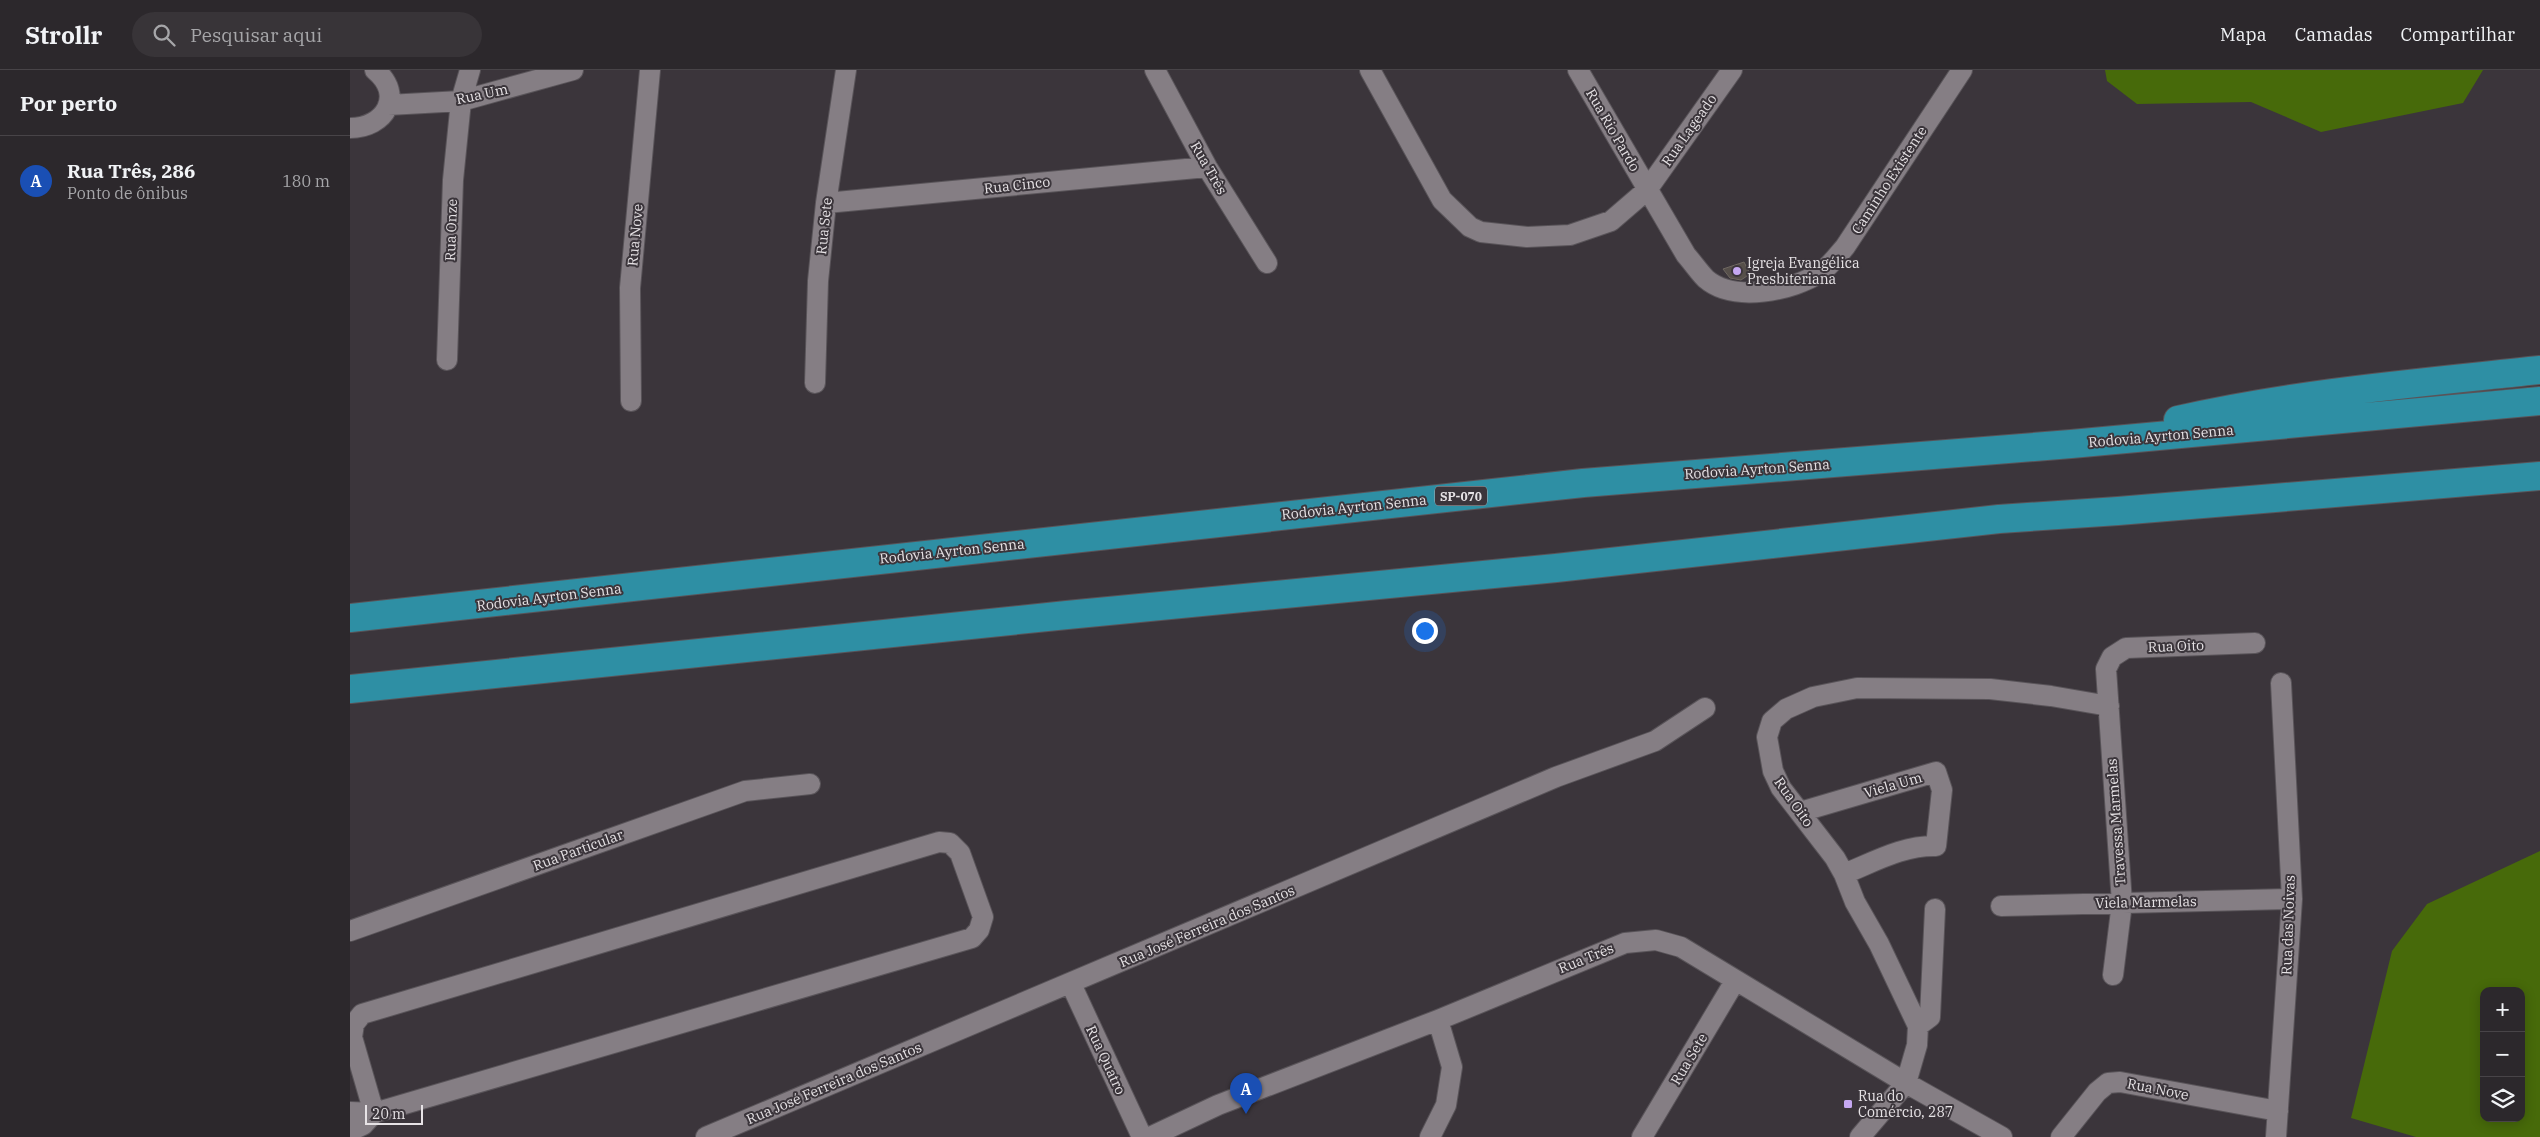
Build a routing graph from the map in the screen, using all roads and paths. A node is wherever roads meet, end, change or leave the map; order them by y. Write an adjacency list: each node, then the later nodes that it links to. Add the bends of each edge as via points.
1 (375, 70): 12 (street, via 387,85)
2 (470, 70): 11 (street, Rua Onze)
3 (573, 70): 11 (street, Rua Um)
4 (650, 70): 21 (street, Rua Nove, via 630,288)
5 (846, 70): 16 (street, Rua Sete)
6 (1155, 70): 14 (street, Rua Três)
7 (1370, 70): 15 (street, Rua Lageado, via 1442,200 1470,227 1481,232 1512,236 1570,235 1611,221)
8 (1578, 70): 15 (street, Rua Rio Pardo)
9 (1732, 70): 15 (street, Rua Lageado)
10 (1962, 70): 15 (street, Caminho Existente, via 1846,248 1821,272 1793,286 1766,293 1720,286 1707,279 1686,255)
11 (461, 101): 12 (street, Rua Um); 18 (street, Rua Onze, via 453,180)
12 (388, 105): 13 (street, via 376,122 367,127)
13 (350, 128)
14 (1207, 167): 16 (street, Rua Cinco); 17 (street, Rua Três)
15 (1647, 190)
16 (826, 203): 20 (street, Rua Sete, via 818,281)
17 (1267, 263)
18 (447, 360)
19 (2540, 370): 23 (highway, via 2377,388 2212,412)
20 (815, 383)
21 (631, 401)
22 (2540, 401): 23 (highway, Rodovia Ayrton Senna / SP-070)
23 (2071, 444): 25 (highway, Rodovia Ayrton Senna / SP-070, via 1573,484)
24 (2540, 476): 29 (highway, via 1999,519 1556,568)
25 (350, 618)
26 (2255, 643): 27 (street, Rua Oito, via 2126,648 2112,657)
27 (2106, 668): 30 (street, Travessa Marmelas)
28 (2281, 683): 35 (street, Rua das Noivas)
29 (350, 689)
30 (2109, 706): 33 (street, Rua Oito, via 1990,690 1857,688 1813,697 1786,708 1772,721 1767,737 1773,771 1781,788); 36 (street, Travessa Marmelas)
31 (1705, 708): 42 (street, Rua José Ferreira dos Santos, via 1655,741 1556,777)
32 (810, 784): 39 (street, Rua Particular, via 745,791)
33 (1800, 812): 34 (street, Rua Oito); 34 (street, Viela Um, via 1936,772 1942,790 1936,846 1921,845)
34 (1844, 874): 44 (street, Rua Oito)
35 (2292, 899): 36 (street, Viela Marmelas); 47 (street, Rua das Noivas)
36 (2122, 903): 37 (street, Viela Marmelas); 40 (street, Travessa Marmelas)
37 (2001, 906)
38 (1935, 909): 44 (street, via 1930,1017)
39 (350, 932)
40 (2113, 975)
41 (1735, 981): 43 (street, Rua Três, via 1681,947 1656,940 1624,943); 45 (street, Rua Três); 54 (street, Rua Sete)
42 (1071, 984): 50 (street, Rua José Ferreira dos Santos); 51 (street, Rua Quatro)
43 (1438, 1020): 52 (street, Rua Três, via 1218,1105); 53 (street, via 1452,1067 1446,1104)
44 (1918, 1026): 45 (street)
45 (1906, 1083): 55 (street); 56 (street, Rua Três)
46 (350, 1112): 48 (street)
47 (2278, 1112): 57 (street, Rua Nove, via 2120,1082 2108,1083); 58 (street, Rua das Noivas)
48 (374, 1113): 48 (street, via 972,938 983,917 960,853 950,843 939,842 362,1014 354,1024 352,1037); 49 (street, via 363,1125)
49 (350, 1131)
50 (706, 1137)
51 (1142, 1137)
52 (1150, 1137)
53 (1430, 1137)
54 (1642, 1137)
55 (1860, 1137)
56 (2002, 1137)
57 (2061, 1137)
58 (2276, 1137)

